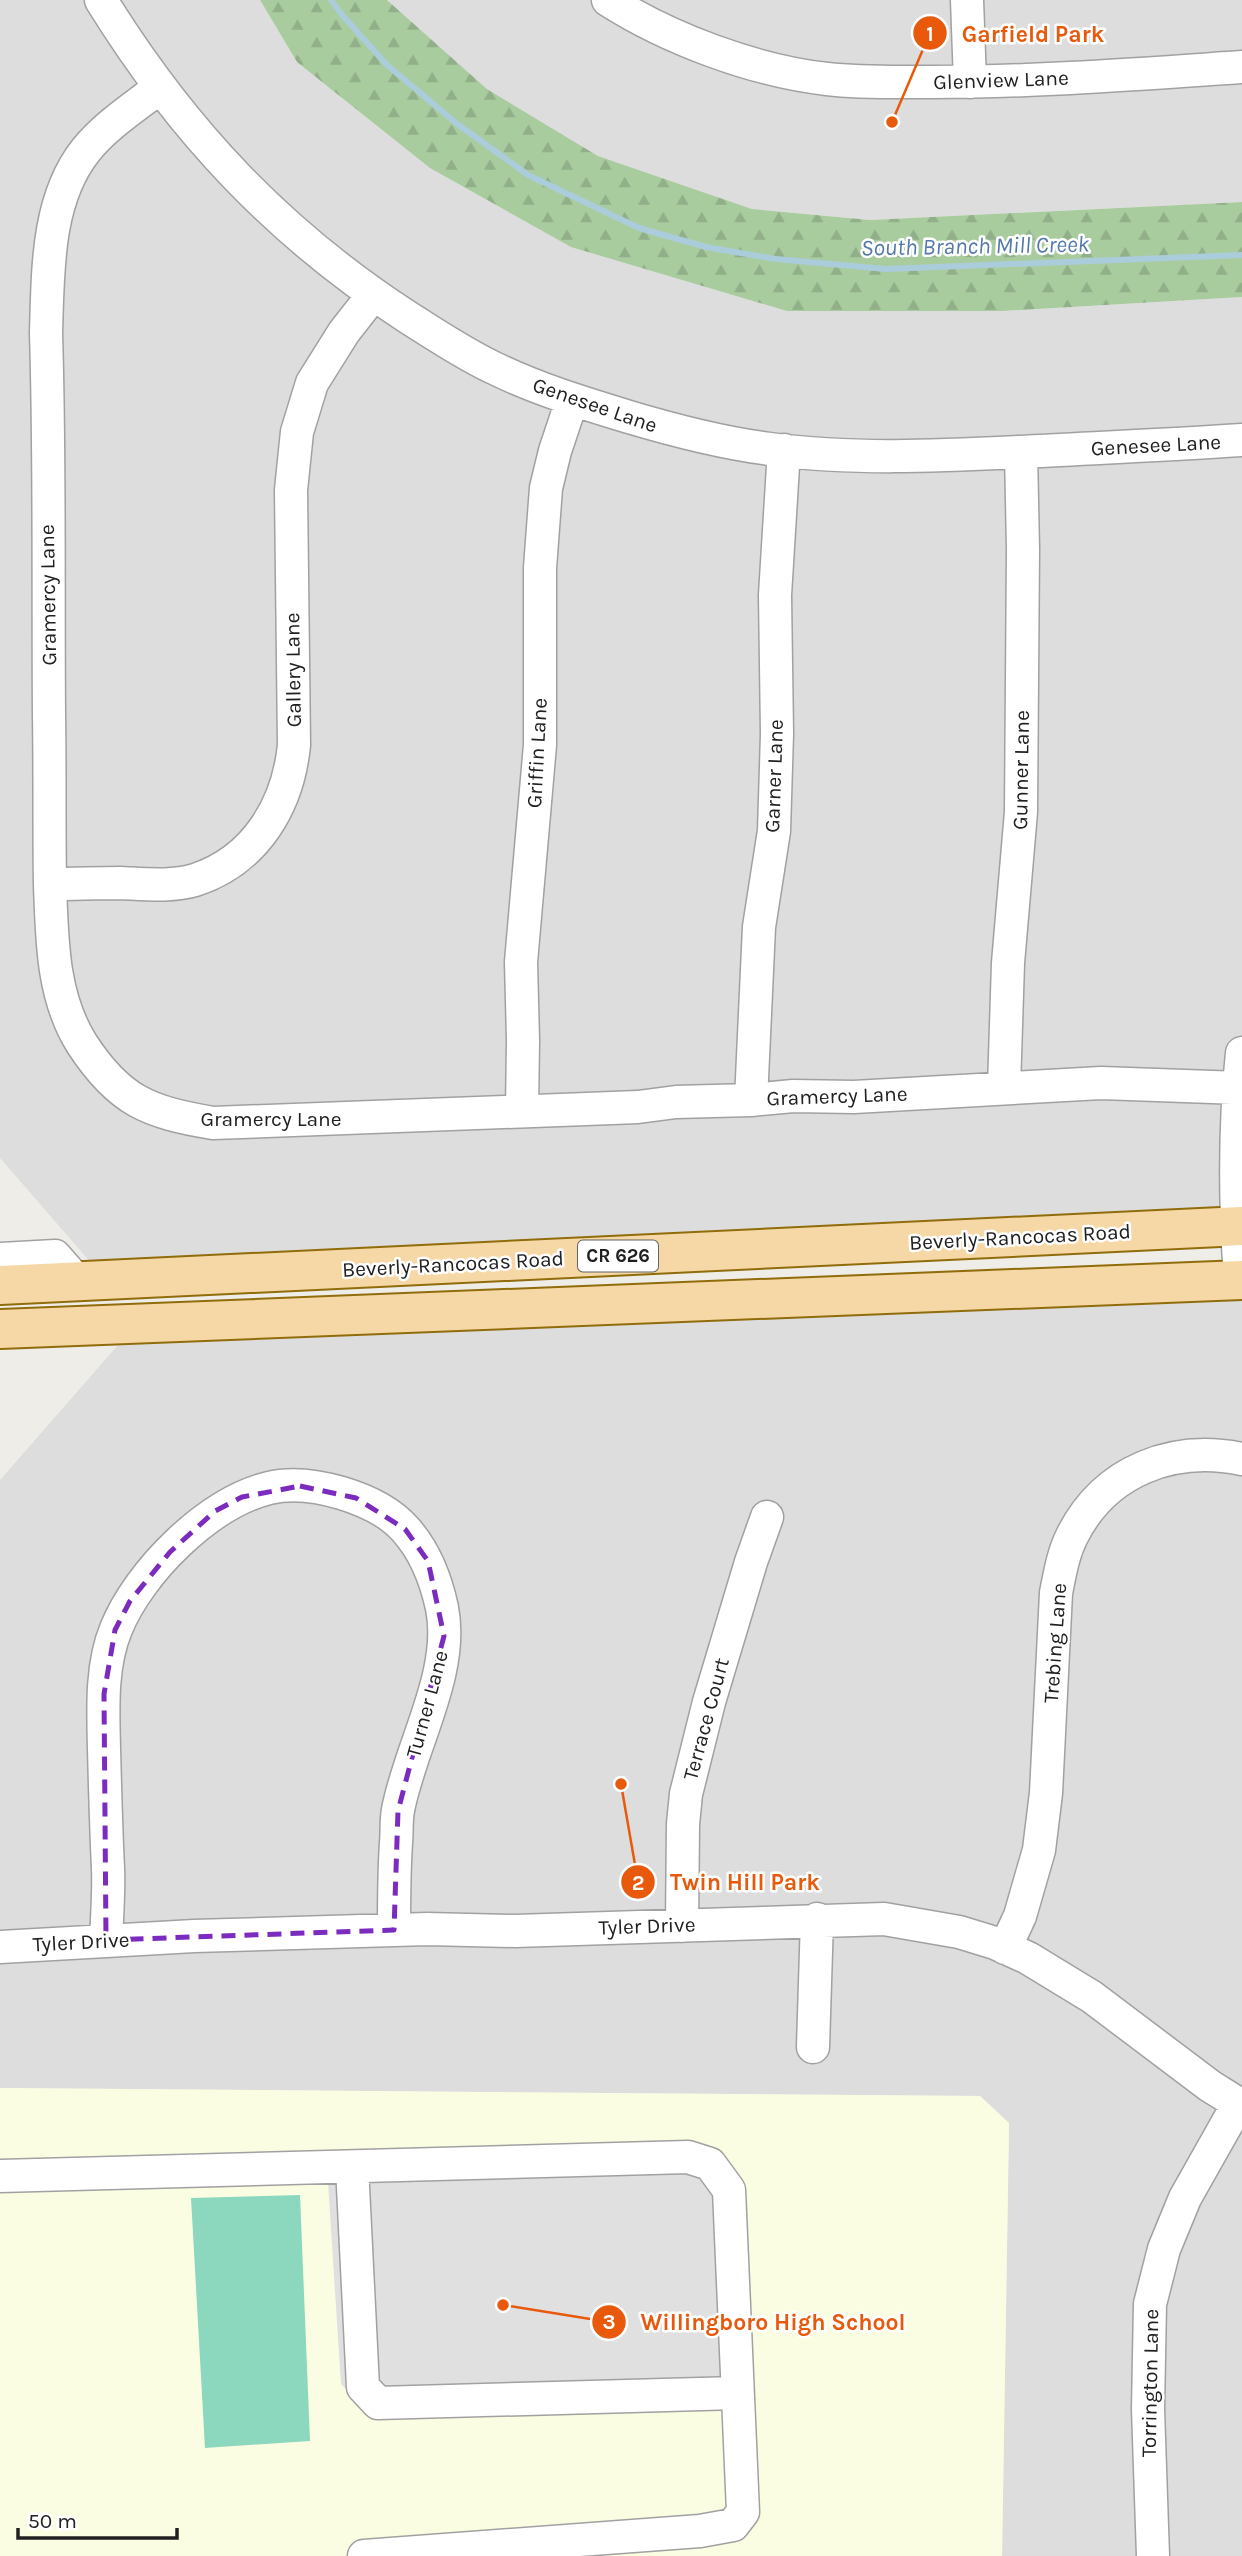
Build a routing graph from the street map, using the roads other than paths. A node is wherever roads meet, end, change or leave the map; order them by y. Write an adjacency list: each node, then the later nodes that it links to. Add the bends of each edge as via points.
1 (101, 0): 6 (street, Genesee Lane)
2 (608, 0): 5 (street, Glenview Lane, via 681,38 753,64 825,79)
3 (967, 0): 5 (street)
4 (1242, 67): 5 (street, Glenview Lane)
5 (970, 82)
6 (160, 87): 7 (street, Genesee Lane, via 239,181); 12 (street, Gramercy Lane, via 101,134 74,167 51,244 46,333)
7 (373, 295): 8 (street, Genesee Lane, via 493,368); 12 (street, Gallery Lane, via 312,383 297,432 291,490 294,745 291,773 270,824 236,859 195,880)
8 (572, 400): 10 (street, Genesee Lane, via 699,437); 17 (street, Griffin Lane, via 546,488 540,568 540,745 521,962)
9 (1242, 440): 11 (street, Genesee Lane)
10 (784, 450): 11 (street, Genesee Lane, via 884,457); 16 (street, Garner Lane, via 775,595 774,831 759,927)
11 (1021, 452): 14 (street, Gunner Lane, via 1021,812 1008,963)
12 (50, 884): 17 (street, Gramercy Lane, via 52,954 68,1014 82,1044 115,1087 137,1102 168,1115 212,1123)
13 (1242, 1053): 15 (street)
14 (1004, 1088): 15 (street, Gramercy Lane, via 1131,1083); 16 (street, Gramercy Lane)
15 (1240, 1088): 18 (street)
16 (751, 1100): 17 (street, Gramercy Lane)
17 (522, 1110)
18 (1239, 1226): 20 (street); 21 (main road, Beverly-Rancocas Road / CR 626)
19 (0, 1259): 21 (street, via 55,1256)
20 (1241, 1280): 23 (main road)
21 (77, 1282): 22 (main road, Beverly-Rancocas Road / CR 626)
22 (0, 1285)
23 (0, 1329)
24 (1242, 1459): 31 (street, Trebing Lane, via 1213,1454 1157,1461 1107,1490 1087,1510 1072,1536 1056,1593 1039,1850 1020,1916)
25 (767, 1517): 27 (street, Terrace Court, via 690,1775 683,1824)
26 (817, 1919): 27 (street, Tyler Drive); 31 (street, Tyler Drive, via 922,1924); 32 (street)
27 (682, 1926): 28 (street, Tyler Drive)
28 (394, 1930): 29 (street, Tyler Drive); 29 (street, Turner Lane, via 398,1811 440,1665 442,1609 428,1561 405,1529 382,1511 328,1489 270,1487 215,1511 170,1552 130,1601 115,1630 104,1694)
29 (106, 1940): 30 (street, Tyler Drive)
30 (0, 1947)
31 (1005, 1948): 33 (street, Tyler Drive, via 1093,1997)
32 (813, 2047)
33 (1240, 2105): 38 (street, Torrington Lane, via 1185,2198 1164,2249 1150,2304)
34 (352, 2166): 35 (street); 36 (street, via 688,2157 710,2164 729,2190); 36 (street, via 363,2387 378,2403)
35 (0, 2176)
36 (737, 2393): 37 (street, via 743,2512 733,2525)
37 (364, 2556)
38 (1153, 2556)

